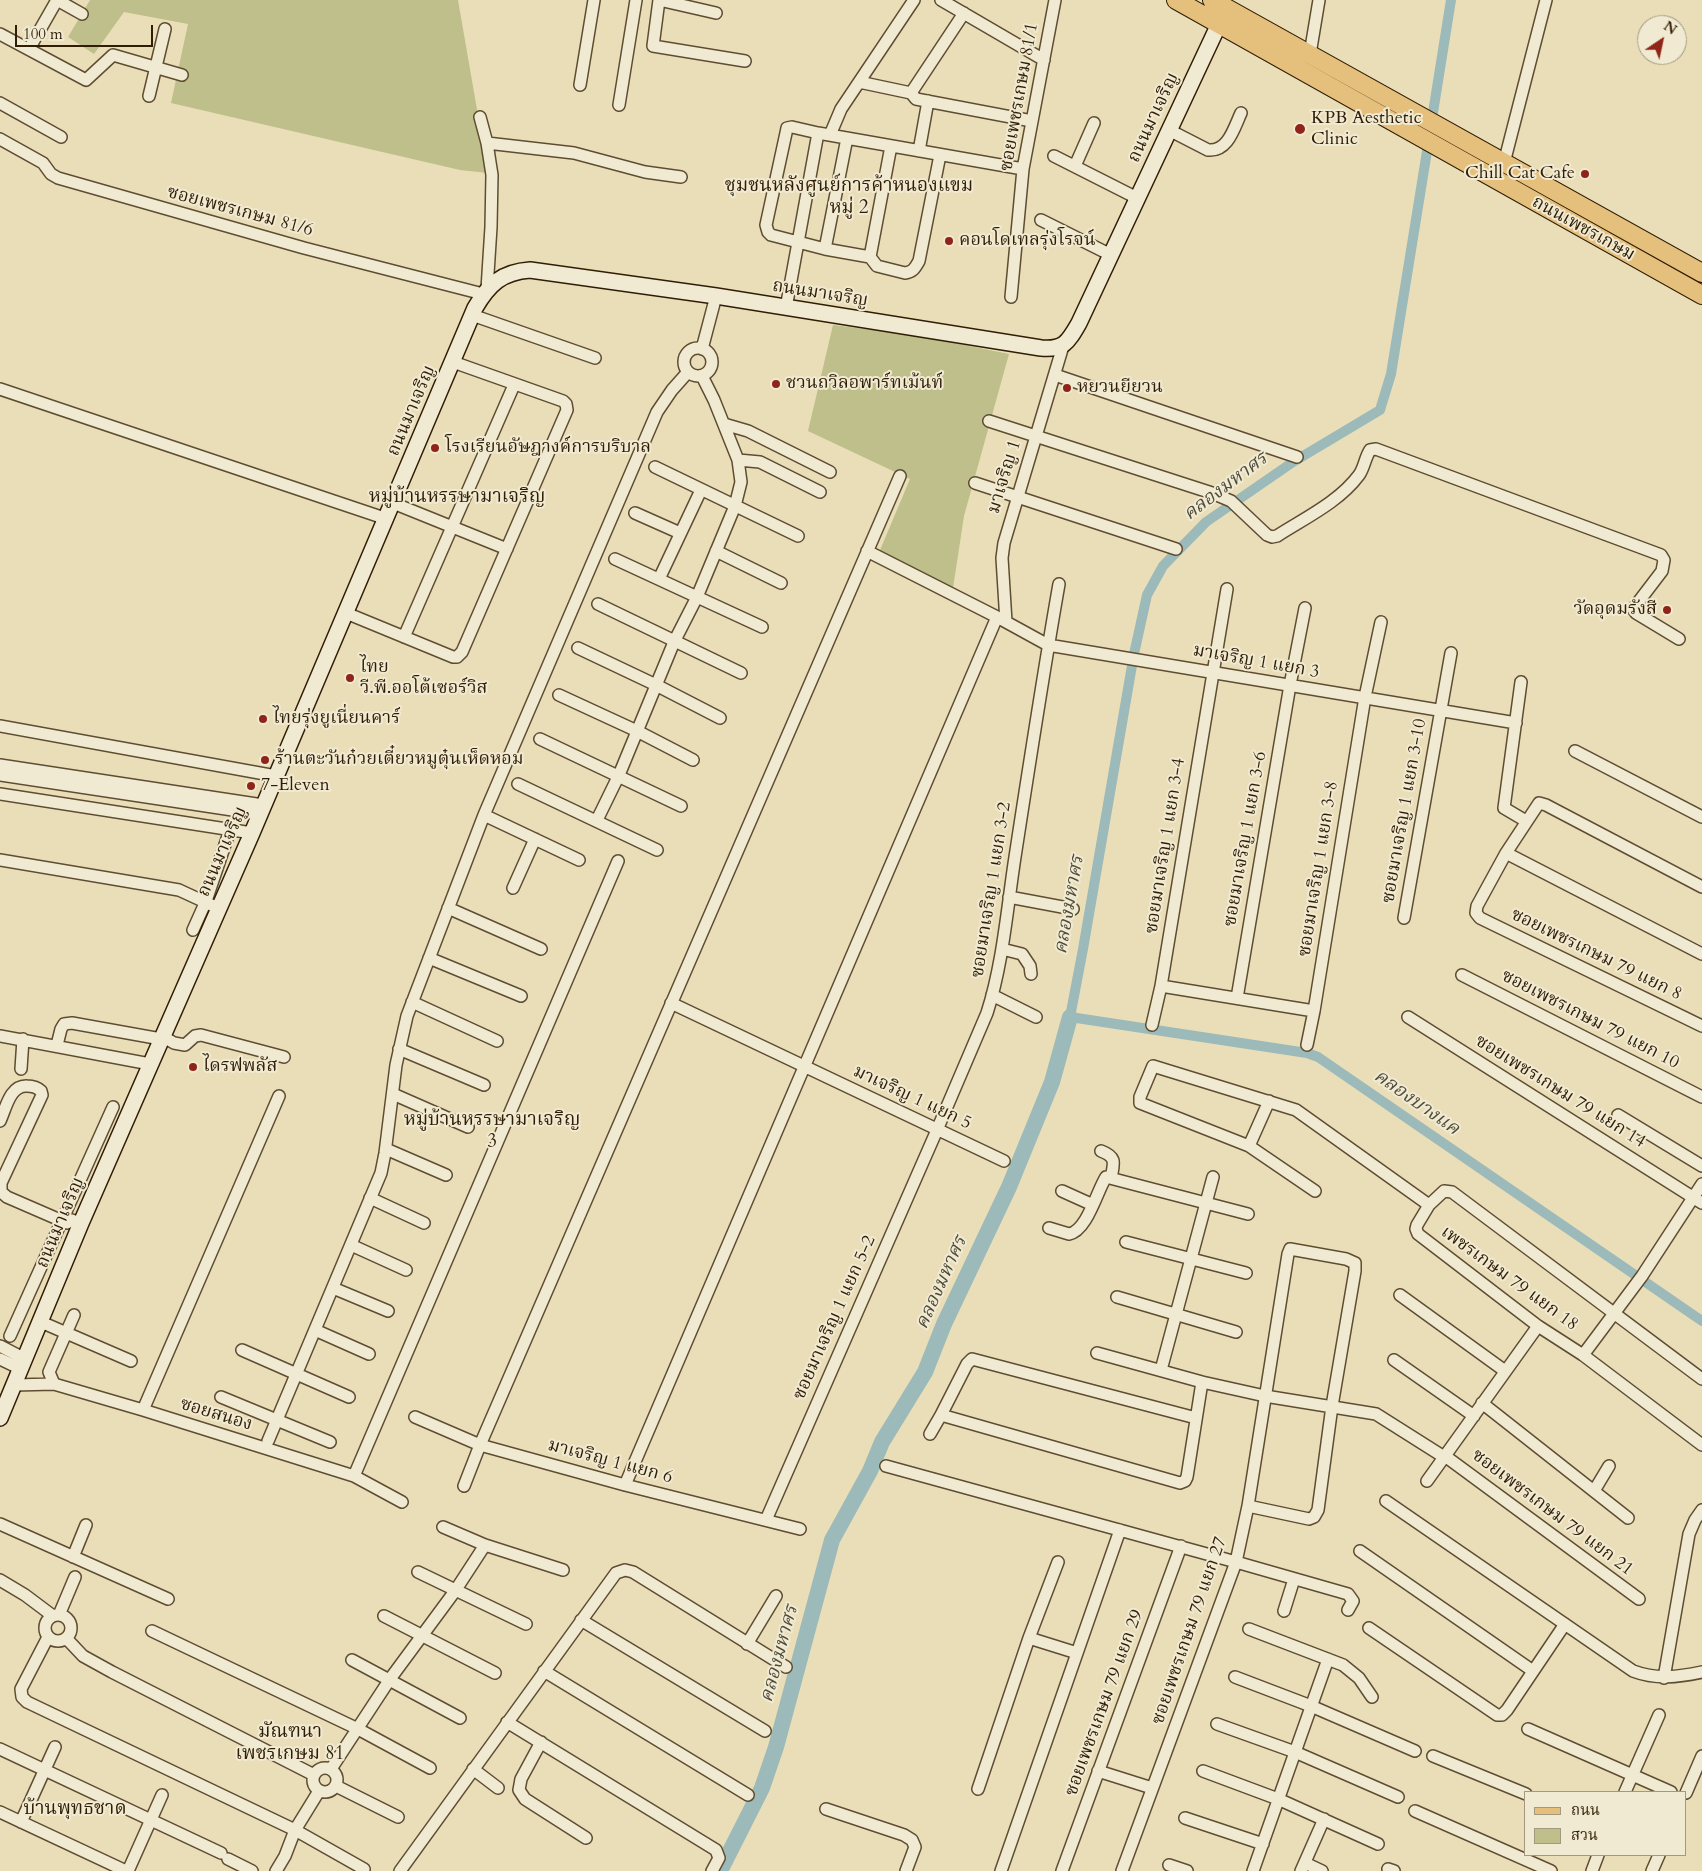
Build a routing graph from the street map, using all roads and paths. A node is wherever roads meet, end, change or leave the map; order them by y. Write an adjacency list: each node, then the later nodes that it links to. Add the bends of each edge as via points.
1 (594, 0): 25 (street)
2 (636, 0): 30 (street)
3 (659, 0): 12 (street); 21 (street, via 653,46)
4 (914, 0): 24 (street)
5 (941, 0): 13 (street)
6 (1055, 0): 20 (street, ซอยเพชรเกษม 81/1)
7 (1176, 0): 15 (main road, ถนนเพชรเกษม)
8 (1212, 0): 15 (main road, ถนนเพชรเกษม)
9 (1319, 0): 19 (street)
10 (1546, 0): 45 (street)
11 (61, 1): 14 (street); 18 (street)
12 (716, 13)
13 (964, 13): 20 (street); 26 (street)
14 (82, 14)
15 (1223, 16): 19 (main road, ถนนเพชรเกษม); 35 (main road, ถนนมาเจริญ); 57 (main road, ถนนเพชรเกษม, via 1426,142)
16 (165, 29): 22 (street)
17 (0, 34): 18 (street)
18 (29, 50): 22 (street, via 86,80 113,55)
19 (1310, 54): 45 (main road, ถนนเพชรเกษม)
20 (1044, 60): 33 (street, ซอยเพชรเกษม 81/1)
21 (745, 61)
22 (157, 68): 23 (street); 27 (street)
23 (182, 75)
24 (859, 82): 26 (street); 36 (street)
25 (580, 86)
26 (911, 93): 28 (street, via 916,99)
27 (149, 96)
28 (928, 101): 33 (street); 42 (street)
29 (0, 103): 37 (street)
30 (619, 105)
31 (1241, 113): 35 (street, via 1228,141 1213,150)
32 (480, 116): 40 (street)
33 (1032, 121): 47 (street, ซอยเพชรเกษม 81/1)
34 (1094, 123): 46 (street)
35 (1169, 130): 49 (main road, ถนนมาเจริญ)
36 (824, 134): 38 (street); 51 (street); 51 (street, via 788,128 766,225 771,235)
37 (61, 137)
38 (847, 138): 41 (street); 52 (street)
39 (0, 139): 56 (street, ซอยเพชรเกษม 81/6, via 42,163 58,178 295,245)
40 (487, 143): 48 (street, via 574,153 645,172); 56 (street, via 492,174)
41 (892, 146): 42 (street); 54 (street)
42 (919, 151): 43 (street)
43 (940, 155): 47 (street); 54 (street, via 919,261 913,270 905,273 877,266)
44 (1054, 156): 46 (street)
45 (1504, 162): 55 (main road, ถนนเพชรเกษม)
46 (1075, 166): 49 (street)
47 (1023, 169): 59 (street, ซอยเพชรเกษม 81/1)
48 (682, 177)
49 (1137, 198): 53 (main road, ถนนมาเจริญ)
50 (1041, 220): 53 (street)
51 (798, 242): 52 (street); 60 (street)
52 (825, 249): 54 (street)
53 (1111, 254): 62 (main road, ถนนมาเจริญ, via 1079,323)
54 (870, 257)
55 (1702, 273)
56 (485, 292): 58 (main road, ถนนมาเจริญ, via 503,276 530,270); 61 (main road, ถนนมาเจริญ)
57 (1702, 295)
58 (716, 296): 60 (main road, ถนนมาเจริญ); 63 (street)
59 (1011, 297)
60 (786, 308): 62 (main road, ถนนมาเจริญ, via 1041,348)
61 (472, 315): 64 (street); 65 (main road, ถนนมาเจริญ)
62 (1063, 346): 67 (street, มาเจริญ 1)
63 (702, 349): 66 (street, via 692,349 686,355 684,364); 68 (street, via 712,362 709,371)
64 (595, 358)
65 (453, 362): 69 (street); 83 (main road, ถนนมาเจริญ)
66 (688, 372): 68 (street); 135 (street, via 657,412)
67 (1054, 375): 73 (street, มาเจริญ 1); 74 (street)
68 (702, 376): 72 (street)
69 (514, 385): 87 (street); 90 (street, via 563,401 567,410)
70 (0, 389): 86 (street)
71 (989, 421): 73 (street)
72 (724, 424): 75 (street); 77 (street, via 748,431)
73 (1036, 436): 82 (street, มาเจริญ 1); 107 (street, via 1212,493 1232,503 1272,537 1340,495 1360,474 1370,450 1376,449 1661,555 1664,560 1662,571 1633,608)
74 (1297, 457)
75 (738, 460): 81 (street, via 760,462); 84 (street, via 741,482)
76 (655, 467): 80 (street)
77 (830, 472)
78 (900, 476): 93 (street)
79 (975, 483): 82 (street)
80 (700, 490): 84 (street); 88 (street)
81 (820, 492)
82 (1018, 496): 91 (street); 103 (street, มาเจริญ 1, via 1002,558)
83 (393, 503): 86 (main road, ถนนมาเจริญ); 87 (street)
84 (734, 506): 89 (street); 92 (street)
85 (635, 513): 88 (street)
86 (387, 519): 102 (main road, ถนนมาเจริญ)
87 (452, 526): 90 (street); 106 (street)
88 (680, 533): 95 (street)
89 (798, 536)
90 (507, 549): 106 (street, via 465,646 457,657)
91 (1176, 549)
92 (716, 551): 96 (street); 99 (street)
93 (867, 551): 103 (street, มาเจริญ 1 แยก 3); 166 (street)
94 (615, 559): 95 (street)
95 (659, 579): 99 (street)
96 (781, 583)
97 (1059, 584): 109 (street, ซอยมาเจริญ 1 แยก 3-2)
98 (1227, 589): 112 (street, ซอยมาเจริญ 1 แยก 3-4)
99 (697, 597): 105 (street); 108 (street)
100 (598, 604): 108 (street)
101 (1305, 608): 116 (street, ซอยมาเจริญ 1 แยก 3-6)
102 (346, 613): 106 (street); 130 (main road, ถนนมาเจริญ)
103 (1002, 619): 109 (street, มาเจริญ 1 แยก 3); 181 (street)
104 (1381, 622): 118 (street, ซอยมาเจริญ 1 แยก 3-8)
105 (762, 628)
106 (404, 637)
107 (1679, 639)
108 (674, 642): 113 (street); 115 (street)
109 (1048, 645): 112 (street, มาเจริญ 1 แยก 3); 149 (street, ซอยมาเจริญ 1 แยก 3-2)
110 (578, 648): 115 (street)
111 (1450, 654): 119 (street, ซอยมาเจริญ 1 แยก 3-10)
112 (1213, 672): 116 (street, มาเจริญ 1 แยก 3); 161 (street, ซอยมาเจริญ 1 แยก 3-4)
113 (741, 673)
114 (1521, 682): 121 (street)
115 (656, 685): 120 (street); 123 (street)
116 (1290, 685): 118 (street, มาเจริญ 1 แยก 3); 164 (street, ซอยมาเจริญ 1 แยก 3-6)
117 (559, 695): 123 (street)
118 (1365, 697): 119 (street, มาเจริญ 1 แยก 3); 167 (street, ซอยมาเจริญ 1 แยก 3-8)
119 (1440, 710): 121 (street, มาเจริญ 1 แยก 3); 153 (street, ซอยมาเจริญ 1 แยก 3-10)
120 (720, 718)
121 (1516, 723): 138 (street, via 1504,808)
122 (0, 726): 130 (street)
123 (637, 731): 126 (street); 129 (street)
124 (540, 739): 129 (street)
125 (1576, 751): 136 (street)
126 (693, 760)
127 (0, 765): 134 (street)
128 (0, 775): 134 (street)
129 (618, 775): 133 (street); 137 (street)
130 (276, 776): 134 (main road, ถนนมาเจริญ)
131 (518, 784): 137 (street)
132 (0, 794): 139 (street)
133 (681, 806)
134 (261, 810): 140 (main road, ถนนมาเจริญ)
135 (484, 815): 141 (street); 151 (street)
136 (1702, 818)
137 (597, 820): 142 (street)
138 (1526, 821): 143 (street); 147 (street, via 1539,803 1546,805)
139 (230, 830): 140 (street); 150 (street)
140 (252, 833): 150 (main road, ถนนมาเจริญ)
141 (535, 839): 145 (street); 148 (street)
142 (657, 850)
143 (1506, 853): 157 (street); 171 (street, ซอยเพชรเกษม 79 แยก 8, via 1477,906 1480,918)
144 (0, 860): 150 (street, via 180,890)
145 (579, 860)
146 (618, 861): 268 (street)
147 (1702, 886)
148 (513, 888)
149 (1009, 897): 152 (street); 156 (street, ซอยมาเจริญ 1 แยก 3-2)
150 (212, 904): 154 (street); 173 (main road, ถนนมาเจริญ)
151 (448, 908): 155 (street); 158 (street)
152 (1072, 909)
153 (1404, 918)
154 (193, 930)
155 (541, 949)
156 (1002, 949): 159 (street, via 1022,954); 163 (street, ซอยมาเจริญ 1 แยก 3-2)
157 (1702, 954)
158 (429, 958): 162 (street); 165 (street)
159 (1031, 974)
160 (1462, 975): 186 (street, ซอยเพชรเกษม 79 แยก 10)
161 (1161, 986): 164 (street); 170 (street, ซอยมาเจริญ 1 แยก 3-4)
162 (521, 996)
163 (992, 996): 168 (street); 192 (street, ซอยมาเจริญ 1 แยก 3-2)
164 (1237, 998): 167 (street)
165 (412, 1002): 175 (street); 178 (street)
166 (671, 1003): 181 (street, มาเจริญ 1 แยก 5); 263 (street)
167 (1314, 1011): 177 (street, ซอยมาเจริญ 1 แยก 3-8)
168 (1036, 1017)
169 (1408, 1017): 206 (street, ซอยเพชรเกษม 79 แยก 14)
170 (1152, 1025)
171 (1702, 1026)
172 (0, 1036): 174 (street)
173 (162, 1038): 176 (street, via 72,1023 64,1024); 179 (street, via 185,1044 201,1034); 180 (main road, ถนนมาเจริญ)
174 (23, 1040): 176 (street); 182 (street)
175 (497, 1041)
176 (57, 1045): 180 (street)
177 (1307, 1045)
178 (399, 1048): 183 (street); 184 (street)
179 (284, 1058)
180 (150, 1064): 212 (main road, ถนนมาเจริญ)
181 (804, 1066): 192 (street, มาเจริญ 1 แยก 5); 270 (street)
182 (21, 1070)
183 (484, 1085)
184 (393, 1094): 191 (street); 194 (street)
185 (279, 1096): 253 (street)
186 (1702, 1097)
187 (1269, 1102): 193 (street); 193 (street, via 1159,1067 1153,1066 1149,1072 1140,1103); 209 (street, via 1296,1110)
188 (113, 1107): 212 (street)
189 (1618, 1115): 197 (street)
190 (0, 1121): 204 (street, via 17,1087 34,1086 41,1091 42,1095 1,1183)
191 (468, 1127)
192 (937, 1130): 196 (street, มาเจริญ 1 แยก 5); 278 (street, ซอยมาเจริญ 1 แยก 5-2)
193 (1249, 1146): 203 (street)
194 (386, 1149): 198 (street); 205 (street)
195 (1101, 1151): 200 (street, via 1108,1154 1114,1163)
196 (1004, 1161)
197 (1702, 1166)
198 (446, 1176)
199 (1213, 1177): 207 (street)
200 (1112, 1178): 207 (street); 208 (street, via 1104,1179)
201 (1702, 1184): 206 (street)
202 (1062, 1191): 208 (street)
203 (1315, 1192)
204 (1, 1195): 212 (street)
205 (370, 1198): 211 (street); 215 (street)
206 (1697, 1200): 223 (street)
207 (1205, 1203): 210 (street); 216 (street)
208 (1093, 1205): 213 (street, via 1073,1234)
209 (1429, 1205): 223 (street, via 1444,1191 1452,1192); 227 (street, เพชรเกษม 79 แยก 18, via 1416,1229 1418,1234)
210 (1248, 1214)
211 (424, 1223)
212 (71, 1225): 226 (main road, ถนนมาเจริญ); 231 (street)
213 (1049, 1228)
214 (1126, 1242): 216 (street)
215 (351, 1245): 217 (street); 219 (street)
216 (1190, 1258): 218 (street); 224 (street)
217 (406, 1270)
218 (1246, 1274)
219 (333, 1288): 222 (street); 228 (street)
220 (1400, 1295): 242 (street)
221 (1118, 1297): 224 (street)
222 (388, 1311)
223 (1613, 1312): 236 (street); 244 (street)
224 (1175, 1313): 229 (street); 241 (street)
225 (74, 1315): 230 (street)
226 (40, 1322): 230 (street); 240 (main road, ถนนมาเจริญ)
227 (1538, 1326): 236 (street, เพชรเกษม 79 แยก 18); 242 (street)
228 (315, 1330): 235 (street); 243 (street)
229 (1236, 1332)
230 (65, 1334): 239 (street); 246 (street, via 49,1372)
231 (10, 1336)
232 (0, 1346): 240 (street)
233 (242, 1350): 243 (street)
234 (1097, 1352): 241 (street, ซอยเพชรเกษม 79 แยก 21)
235 (369, 1354)
236 (1583, 1355): 264 (street, เพชรเกษม 79 แยก 18)
237 (0, 1359): 240 (street)
238 (1394, 1360): 255 (street)
239 (131, 1361)
240 (23, 1364): 247 (main road, ถนนมาเจริญ)
241 (1160, 1370): 245 (street, ซอยเพชรเกษม 79 แยก 21)
242 (1505, 1371): 251 (street)
243 (296, 1374): 250 (street); 259 (street)
244 (1702, 1379)
245 (1202, 1382): 248 (street, ซอยเพชรเกษม 79 แยก 21); 258 (street)
246 (54, 1384): 247 (street, ซอยสนอง); 253 (street, ซอยสนอง)
247 (14, 1385): 257 (main road, ถนนมาเจริญ)
248 (1265, 1396): 252 (street, ซอยเพชรเกษม 79 แยก 21); 252 (street, ซอยเพชรเกษม 79 แยก 27, via 1290,1249 1355,1263); 275 (street, ซอยเพชรเกษม 79 แยก 27)
249 (221, 1397): 259 (street)
250 (349, 1397)
251 (1482, 1403): 255 (street); 272 (street)
252 (1332, 1406): 265 (street, ซอยเพชรเกษม 79 แยก 21, via 1376,1414); 275 (street, via 1318,1510 1314,1516 1309,1518)
253 (143, 1410): 268 (street, ซอยสนอง)
254 (942, 1415): 258 (street, via 967,1364 975,1359); 258 (street, via 1180,1483 1187,1477); 260 (street)
255 (1474, 1416): 265 (street)
256 (416, 1417): 263 (street, มาเจริญ 1 แยก 6)
257 (0, 1418)
258 (1196, 1418)
259 (276, 1421): 261 (street); 262 (street)
260 (930, 1434)
261 (268, 1441)
262 (330, 1442)
263 (480, 1444): 270 (street, มาเจริญ 1 แยก 6); 271 (street)
264 (1702, 1445)
265 (1445, 1456): 269 (street); 298 (street, ซอยเพชรเกษม 79 แยก 21)
266 (886, 1466): 283 (street)
267 (1609, 1466): 272 (street)
268 (354, 1476): 274 (street, ซอยสนอง)
269 (1427, 1481)
270 (624, 1484): 278 (street, มาเจริญ 1 แยก 6)
271 (464, 1486)
272 (1594, 1492): 277 (street)
273 (1386, 1501): 305 (street)
274 (402, 1502)
275 (1248, 1506): 289 (street, ซอยเพชรเกษม 79 แยก 27)
276 (1702, 1510): 323 (street, via 1689,1534)
277 (1628, 1518)
278 (766, 1520): 282 (street, มาเจริญ 1 แยก 6)
279 (0, 1524): 287 (street)
280 (86, 1525): 287 (street)
281 (443, 1527): 284 (street)
282 (800, 1529)
283 (1120, 1530): 285 (street); 314 (street)
284 (485, 1544): 290 (street); 295 (street)
285 (1181, 1546): 289 (street); 345 (street, ซอยเพชรเกษม 79 แยก 29)
286 (1360, 1551): 319 (street)
287 (73, 1557): 297 (street)
288 (1058, 1562): 312 (street)
289 (1236, 1562): 293 (street); 351 (street, ซอยเพชรเกษม 79 แยก 27)
290 (563, 1570)
291 (418, 1572): 295 (street)
292 (75, 1577): 301 (street)
293 (1294, 1579): 299 (street, via 1348,1594 1353,1601); 300 (street)
294 (0, 1580): 301 (street)
295 (455, 1591): 304 (street); 309 (street)
296 (776, 1596): 313 (street)
297 (168, 1599)
298 (1639, 1599)
299 (1348, 1610)
300 (1284, 1611)
301 (56, 1616): 310 (street, via 46,1624); 311 (street, via 64,1616 71,1624)
302 (384, 1616): 309 (street)
303 (581, 1620): 313 (street, via 616,1573 624,1570 633,1572); 318 (street); 333 (street)
304 (526, 1624)
305 (1564, 1624): 319 (street); 323 (street, via 1634,1671)
306 (1369, 1628): 319 (street, via 1497,1715 1507,1710)
307 (1249, 1629): 315 (street)
308 (152, 1631): 331 (street)
309 (422, 1635): 321 (street); 324 (street)
310 (48, 1637): 311 (street, via 56,1640); 370 (street, via 21,1689 27,1702)
311 (66, 1638): 348 (street, via 83,1656)
312 (1029, 1638): 314 (street); 352 (street)
313 (747, 1644): 317 (street)
314 (1077, 1653): 385 (street)
315 (1328, 1659): 325 (street, via 1352,1671); 326 (street)
316 (352, 1660): 324 (street)
317 (786, 1667)
318 (544, 1670): 329 (street); 358 (street)
319 (1533, 1671)
320 (1702, 1672): 323 (street)
321 (494, 1673)
322 (1235, 1677): 326 (street)
323 (1664, 1678)
324 (390, 1679): 328 (street); 331 (street)
325 (1372, 1697)
326 (1311, 1706): 337 (street); 338 (street)
327 (1659, 1715): 347 (street)
328 (460, 1718)
329 (507, 1722): 334 (street); 343 (street)
330 (1217, 1724): 338 (street)
331 (358, 1729): 341 (street); 342 (street)
332 (1528, 1729): 347 (street)
333 (765, 1731)
334 (541, 1742): 371 (street, via 521,1779 520,1790 525,1799); 383 (street, via 716,1850 720,1858)
335 (55, 1748): 344 (street)
336 (0, 1749): 344 (street)
337 (1415, 1751)
338 (1295, 1752): 360 (street); 361 (street)
339 (1433, 1756): 357 (street)
340 (1702, 1756): 356 (street)
341 (430, 1768)
342 (331, 1769): 348 (street, via 322,1768); 349 (street, via 337,1777)
343 (473, 1769): 350 (street); 382 (street)
344 (45, 1770): 368 (street); 369 (street)
345 (1098, 1771): 351 (street); 386 (street, ซอยเพชรเกษม 79 แยก 29)
346 (1202, 1771): 361 (street)
347 (1633, 1774): 354 (street); 355 (street)
348 (314, 1775): 353 (street, via 314,1783)
349 (336, 1786): 353 (street, via 328,1792); 365 (street)
350 (498, 1788)
351 (1152, 1788): 387 (street, ซอยเพชรเกษม 79 แยก 27)
352 (978, 1789)
353 (319, 1790): 370 (street)
354 (1625, 1791)
355 (1669, 1791)
356 (1687, 1791)
357 (1524, 1793)
358 (748, 1794)
359 (162, 1795): 368 (street)
360 (1398, 1797)
361 (1278, 1798): 367 (street); 372 (street)
362 (826, 1809): 384 (street, via 912,1840 915,1847)
363 (1415, 1811): 391 (street)
364 (0, 1812): 369 (street)
365 (398, 1817)
366 (1185, 1818): 372 (street)
367 (1324, 1819): 373 (street); 377 (street)
368 (151, 1820): 379 (street); 380 (street)
369 (21, 1822): 379 (street)
370 (295, 1830): 378 (street); 381 (street)
371 (586, 1838)
372 (1263, 1844): 389 (street)
373 (1378, 1844)
374 (1598, 1856): 392 (street)
375 (1659, 1856): 393 (street)
376 (1169, 1865): 388 (street)
377 (1303, 1867): 390 (street)
378 (364, 1869)
379 (127, 1871)
380 (252, 1871)
381 (276, 1871)
382 (400, 1871)
383 (712, 1871)
384 (906, 1871)
385 (1001, 1871)
386 (1062, 1871)
387 (1122, 1871)
388 (1187, 1871)
389 (1253, 1871)
390 (1322, 1871)
391 (1551, 1871)
392 (1592, 1871)
393 (1652, 1871)

